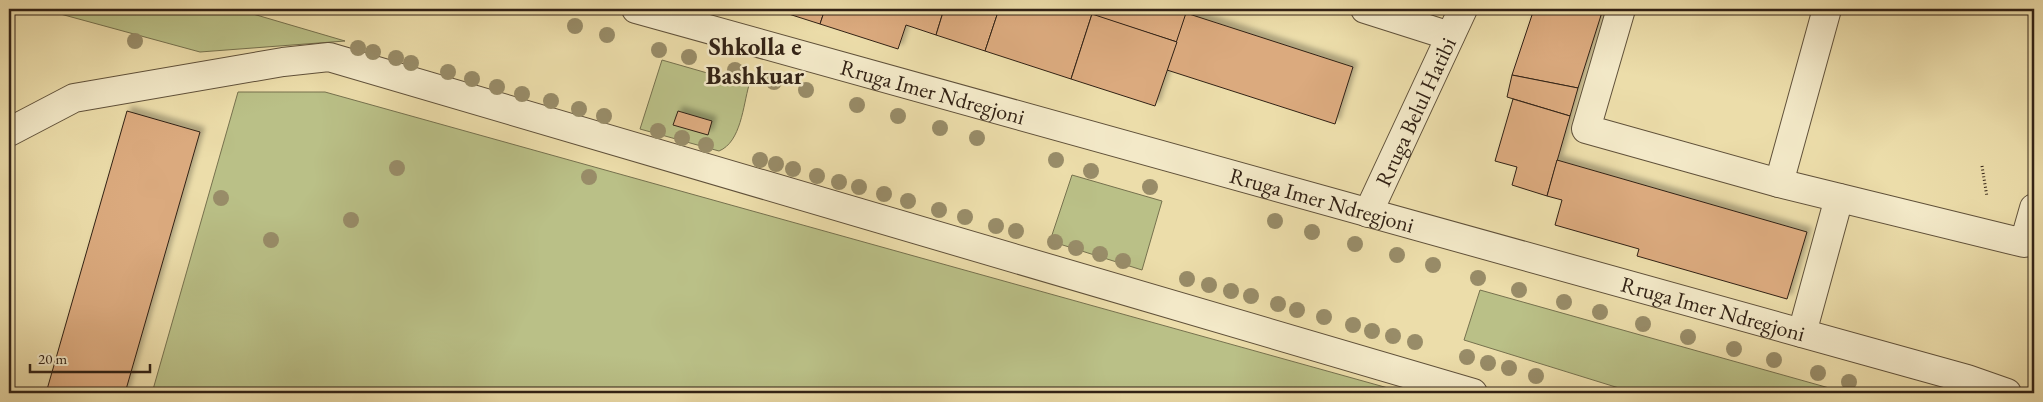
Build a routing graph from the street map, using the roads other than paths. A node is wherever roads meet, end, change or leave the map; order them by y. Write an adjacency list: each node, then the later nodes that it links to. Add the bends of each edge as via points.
1 (636, 9): 6 (street, Rruga Imer Ndregjoni)
2 (1365, 9): 7 (street)
3 (1462, 9): 7 (street, Rruga Belul Hatibi)
4 (1621, 9): 9 (street, via 1586,129)
5 (1827, 9): 9 (street)
6 (712, 19): 12 (street, Rruga Imer Ndregjoni)
7 (1450, 36): 12 (street, Rruga Belul Hatibi)
8 (9, 132): 14 (street, via 74,98 329,57)
9 (1779, 182): 10 (street)
10 (1838, 198): 11 (street, via 2024,243); 13 (street)
11 (2034, 208)
12 (1368, 213): 13 (street, Rruga Imer Ndregjoni)
13 (1802, 333): 15 (street, Rruga Imer Ndregjoni)
14 (1473, 393)
15 (2007, 393)

